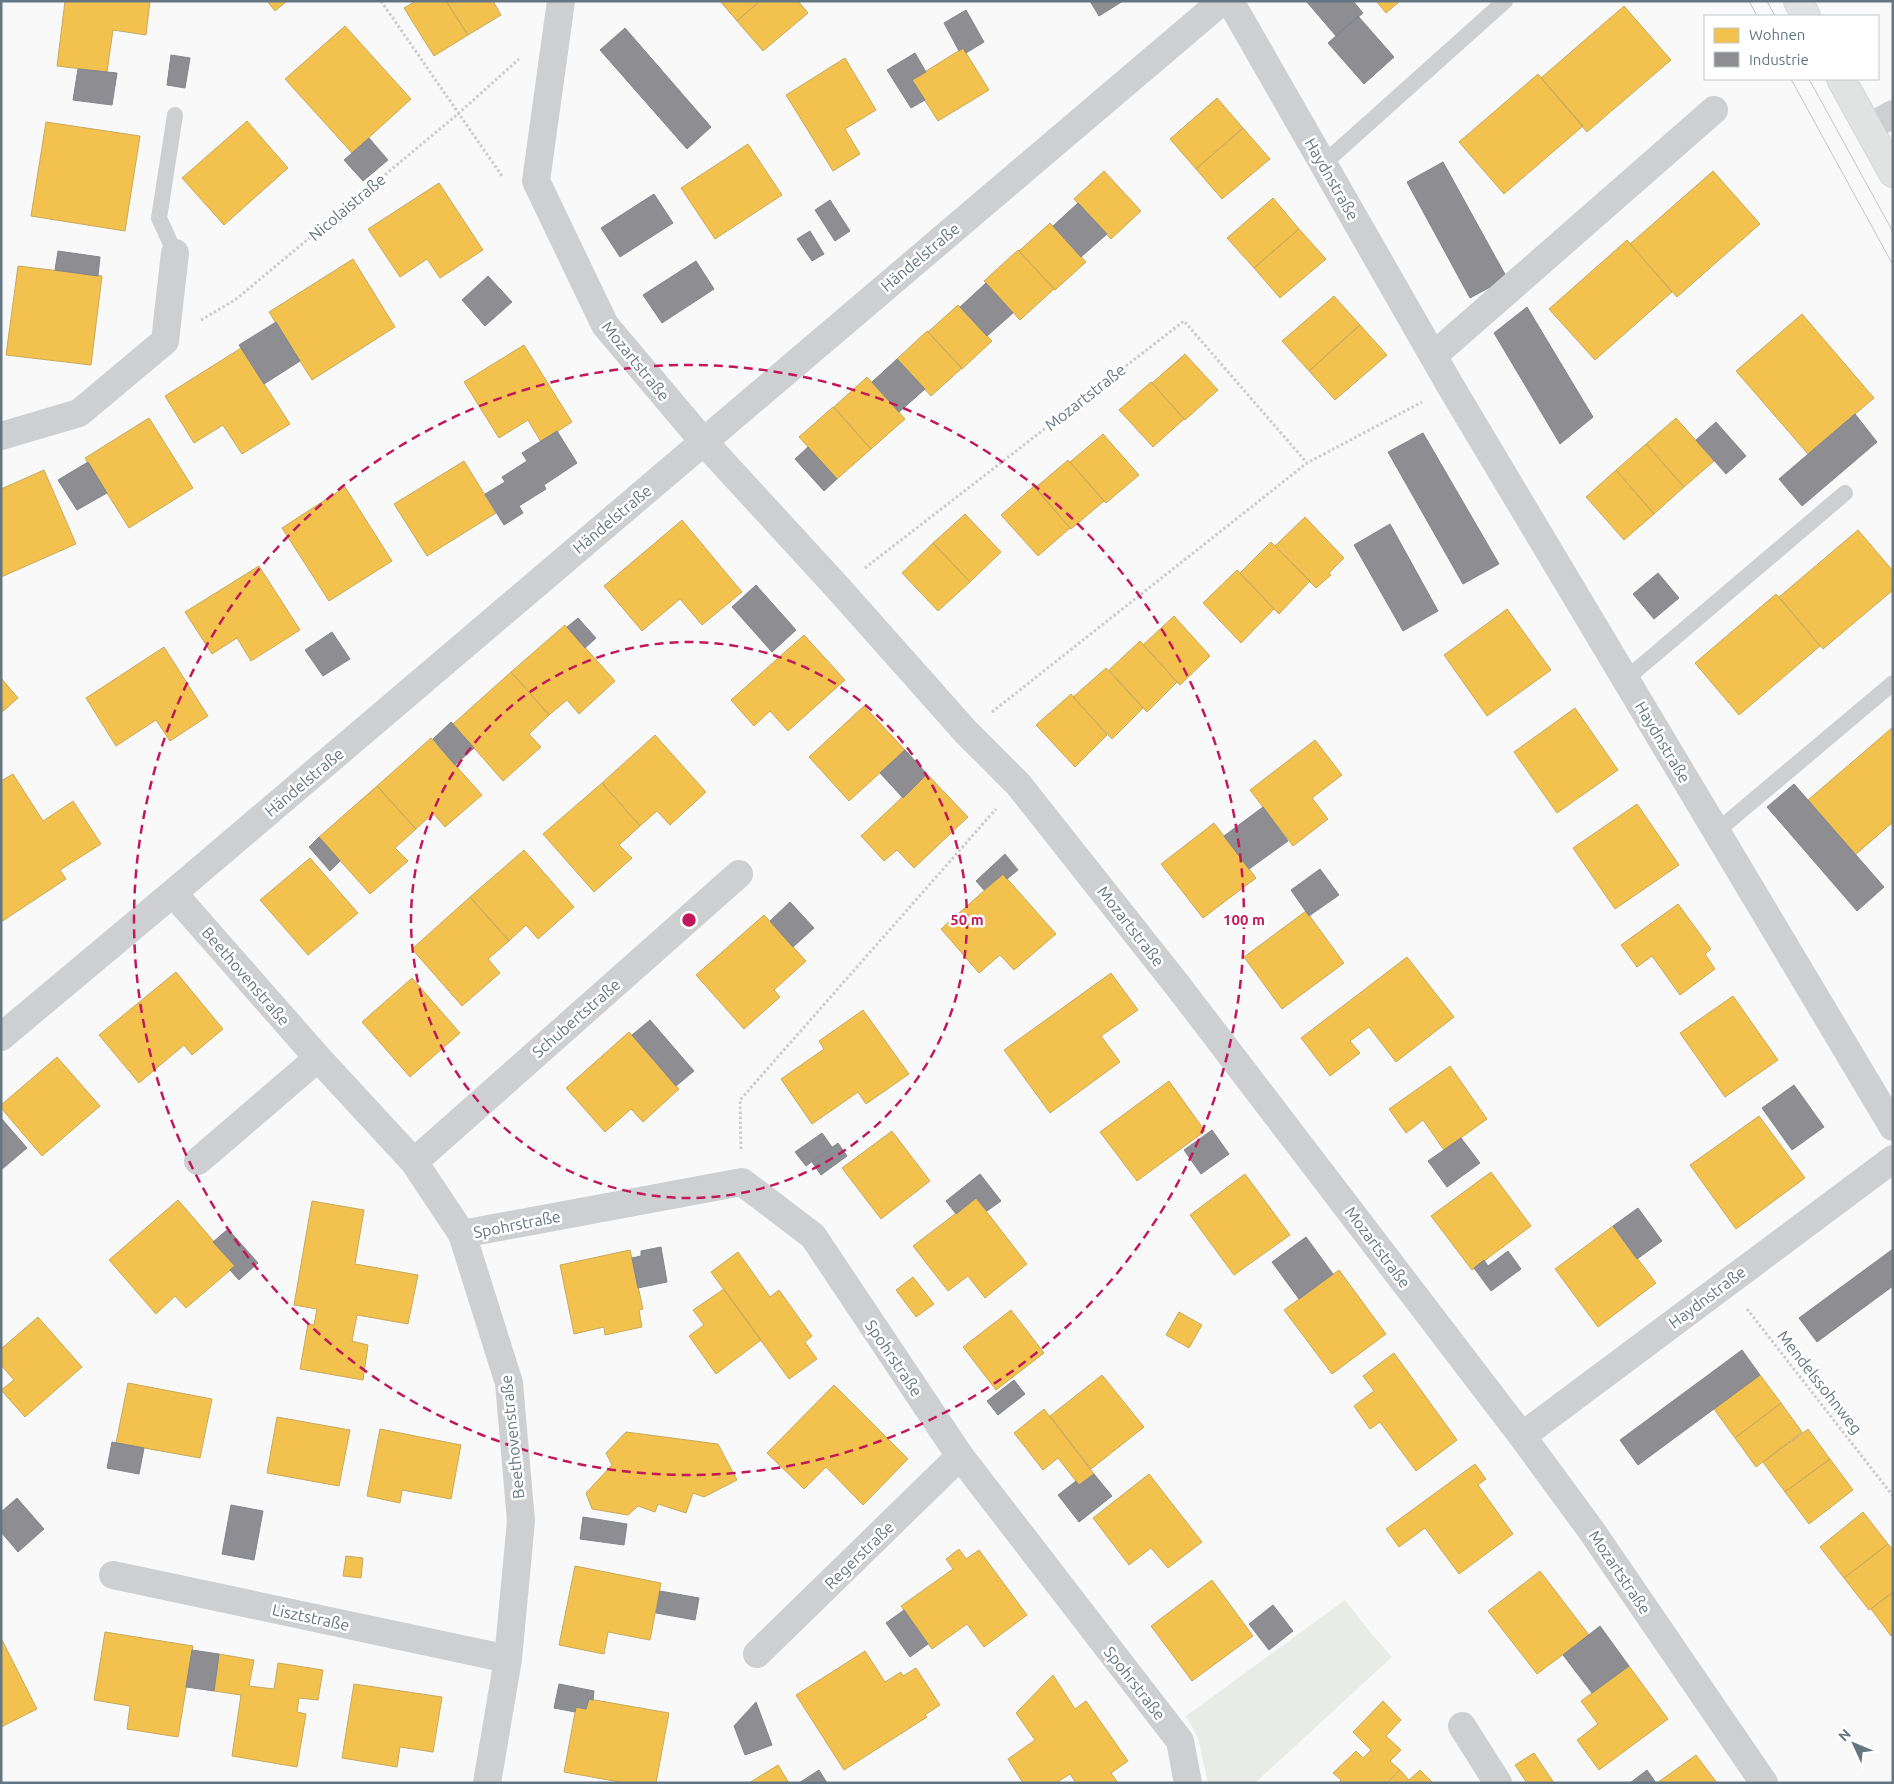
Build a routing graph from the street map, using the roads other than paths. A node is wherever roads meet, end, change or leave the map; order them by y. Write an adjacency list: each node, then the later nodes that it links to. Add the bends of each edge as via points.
1 (1222, 1): 17 (street, Händelstraße)
2 (1230, 1): 12 (street, Haydnstraße)
3 (1506, 1): 12 (lane)
4 (1798, 1): 6 (main road)
5 (559, 13): 17 (street, Mozartstraße, via 536,181 605,325)
6 (1805, 15)
7 (1842, 80): 11 (main road)
8 (1714, 110): 15 (street)
9 (1893, 114): 11 (street)
10 (175, 115): 14 (lane, via 159,218)
11 (1868, 128): 13 (main road)
12 (1323, 164): 15 (street, Haydnstraße)
13 (1893, 173)
14 (175, 253): 16 (street, via 165,341 79,412)
15 (1434, 356): 19 (street, Haydnstraße)
16 (1, 436)
17 (703, 442): 23 (street, Händelstraße); 31 (street, Mozartstraße, via 966,732 1018,784 1178,986)
18 (1844, 492): 19 (lane)
19 (1626, 679): 21 (street, Haydnstraße)
20 (1893, 683): 21 (lane)
21 (1717, 831): 26 (street, Haydnstraße)
22 (739, 874): 29 (street, Schubertstraße)
23 (173, 893): 24 (street, Händelstraße); 25 (street, Beethovenstraße)
24 (1, 1036)
25 (318, 1058): 28 (street); 29 (street, Beethovenstraße)
26 (1893, 1127)
27 (1893, 1159): 31 (street, Haydnstraße)
28 (198, 1161)
29 (414, 1162): 30 (street, Beethovenstraße)
30 (462, 1234): 32 (street, Spohrstraße, via 742,1182 813,1236); 35 (street, Beethovenstraße, via 509,1382 521,1521)
31 (1522, 1436): 40 (street, Mozartstraße, via 1591,1530)
32 (960, 1456): 34 (street, Regerstraße); 38 (street, Spohrstraße, via 1180,1741)
33 (114, 1575): 35 (street, Lisztstraße)
34 (758, 1654)
35 (508, 1659): 37 (street, Beethovenstraße)
36 (1462, 1726): 39 (street)
37 (487, 1783)
38 (1188, 1783)
39 (1498, 1783)
40 (1764, 1783)

